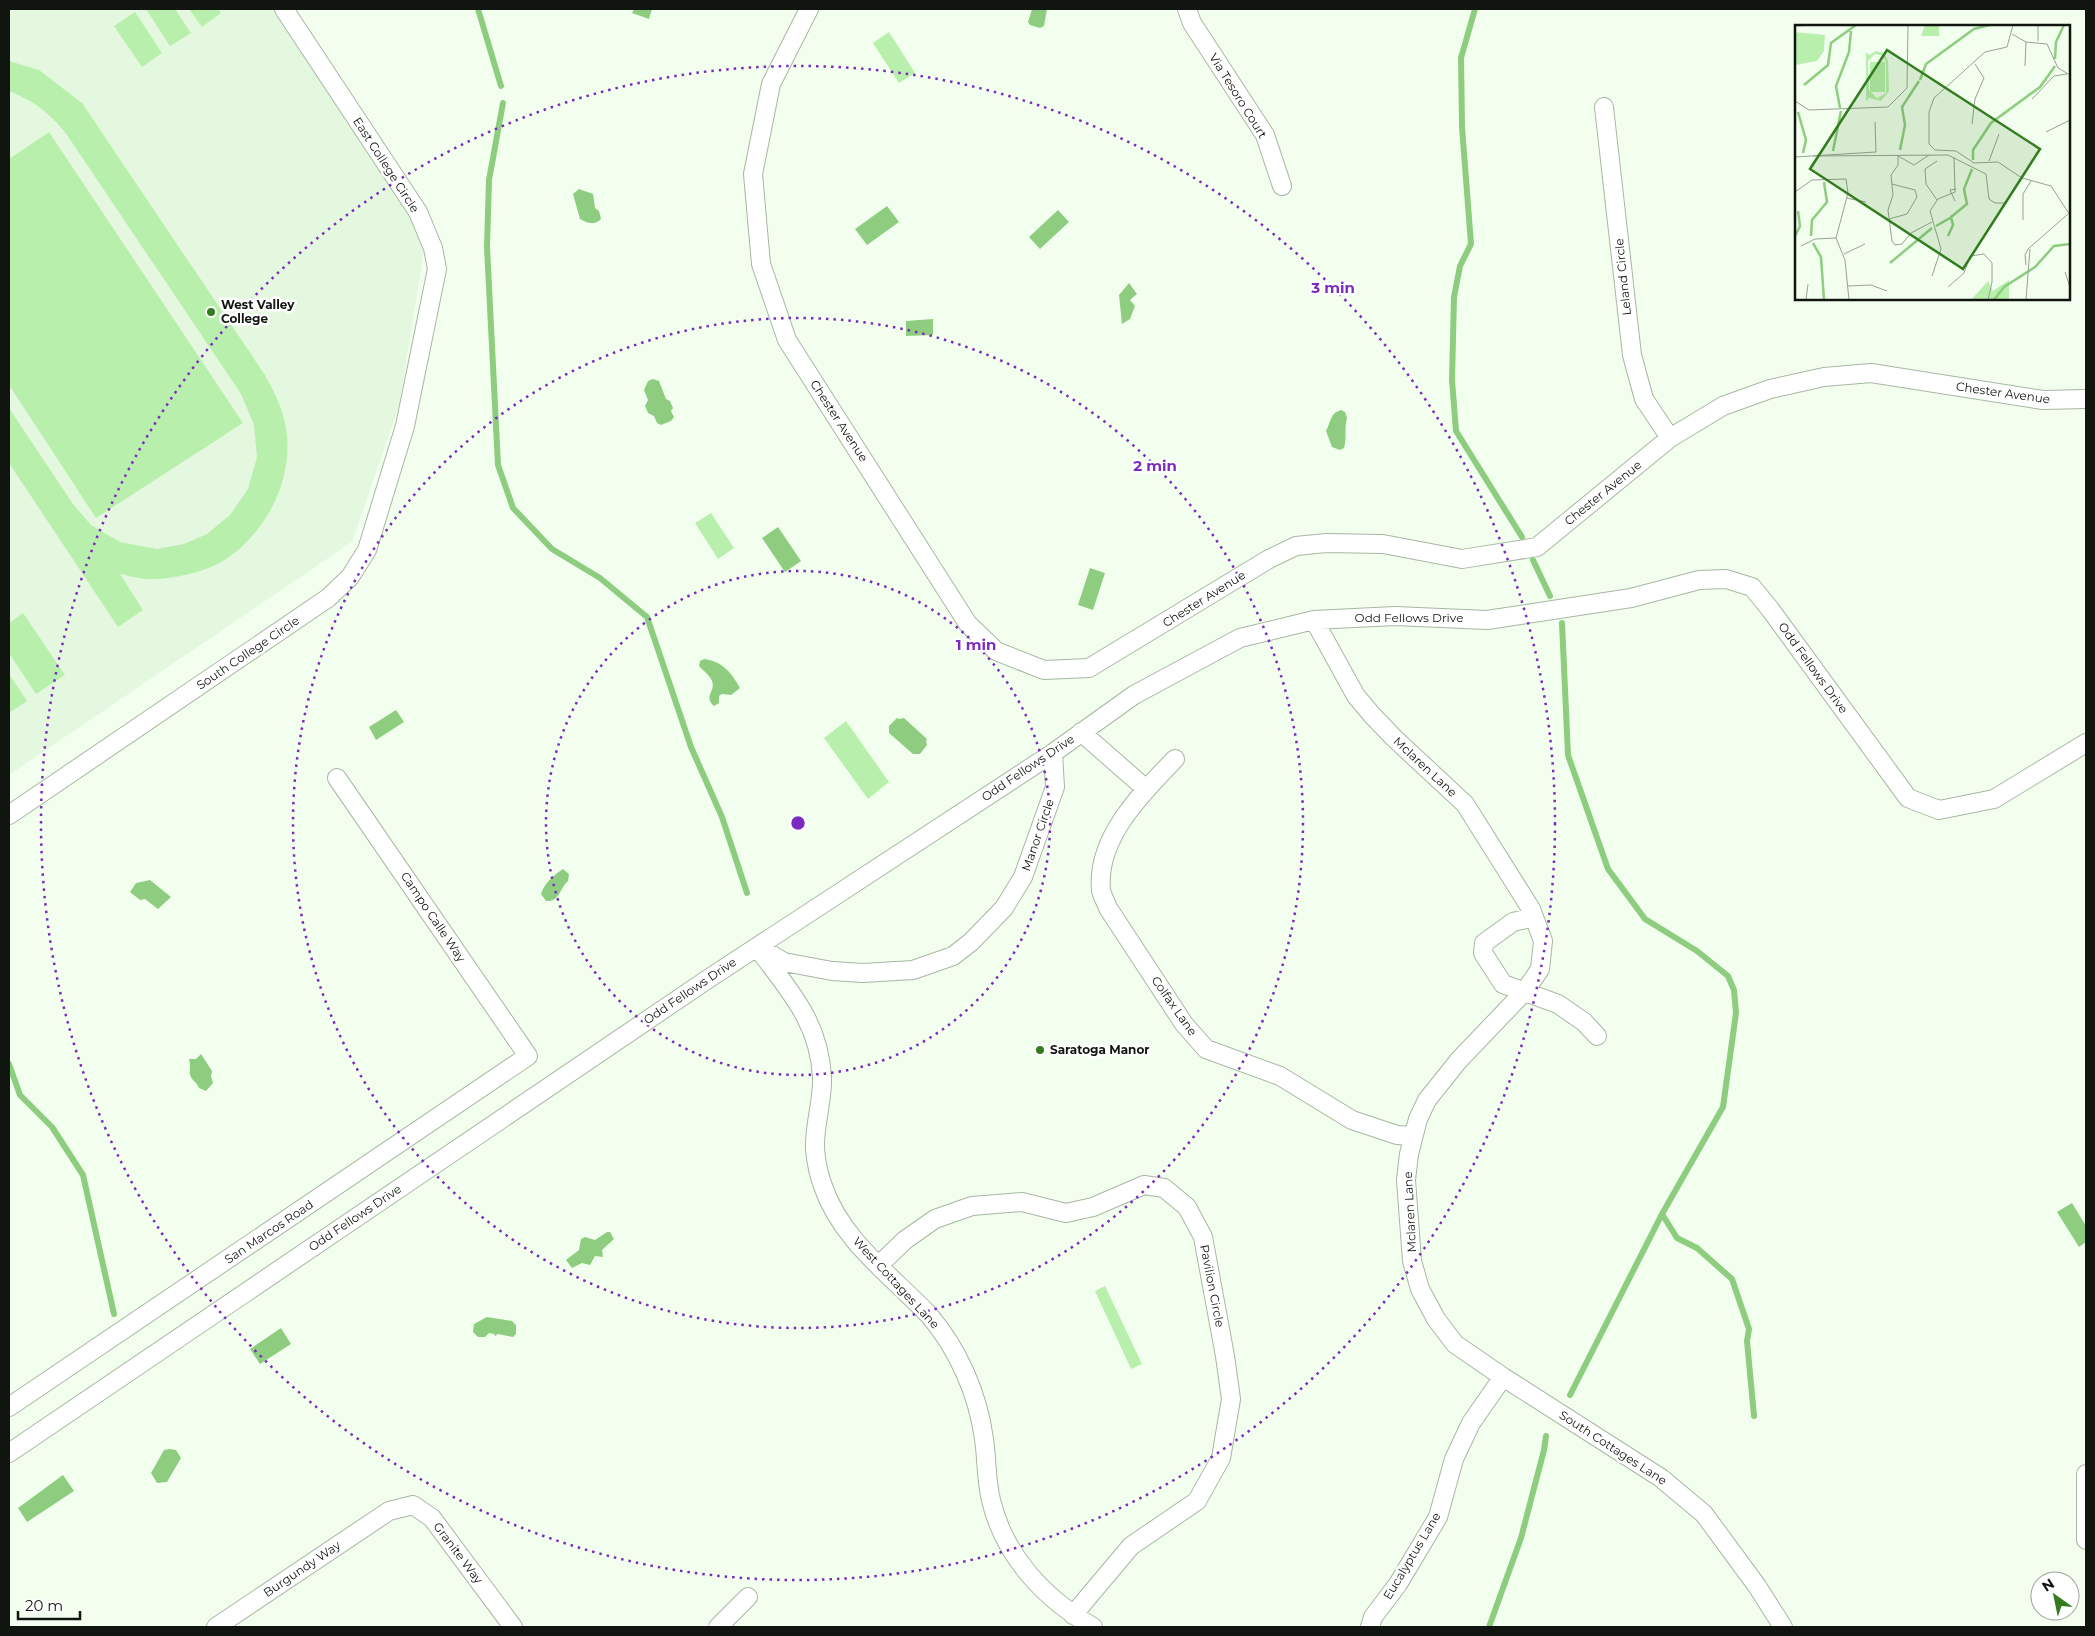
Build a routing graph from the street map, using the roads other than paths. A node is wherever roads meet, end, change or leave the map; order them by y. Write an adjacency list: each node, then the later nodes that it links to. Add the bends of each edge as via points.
1 (284, 9): 7 (street, East College Circle, via 418,212 433,248 437,269)
2 (809, 9): 8 (street, Chester Avenue, via 771,84 753,174 761,264 787,340 968,624 996,651 1044,670 1089,668 1269,559 1296,546 1383,544 1462,559 1537,547)
3 (1187, 9): 5 (street, Via Tesoro Court, via 1192,23 1265,135)
4 (1604, 108): 8 (street, Leland Circle, via 1632,355 1644,399)
5 (1282, 186)
6 (2086, 399): 8 (street, Chester Avenue, via 2044,400 1871,373 1824,377 1770,390 1724,406)
7 (405, 426): 16 (street, South College Circle, via 367,550 350,577 328,598)
8 (1670, 438)
9 (1314, 620): 10 (street, Odd Fellows Drive, via 1240,638 1134,695); 11 (street, Odd Fellows Drive, via 1395,616 1486,620 1631,598 1699,580 1726,579 1752,587 1908,798 1939,810 1994,799); 17 (street, Mclaren Lane, via 1356,696 1394,738 1465,804)
10 (1081, 732): 12 (street, Odd Fellows Drive); 15 (street)
11 (2086, 742)
12 (1053, 753): 18 (street, Odd Fellows Drive); 18 (street, Manor Circle, via 1055,787 1023,877 1004,908 953,956 913,970 863,973 784,962)
13 (1174, 759): 15 (street, Colfax Lane)
14 (337, 778): 21 (street, Campo Calle Way)
15 (1146, 789): 22 (street, Colfax Lane, via 1120,823 1108,846 1102,869 1102,891 1108,908 1184,1024 1206,1050 1280,1076 1352,1120 1397,1135)
16 (9, 815)
17 (1534, 917): 19 (street, Mclaren Lane, via 1543,941 1540,968); 19 (street, via 1513,922 1484,943 1483,953 1503,984)
18 (757, 946): 23 (street, West Cottages Lane, via 805,1014 817,1042 822,1078 815,1150 823,1186 837,1217 859,1246); 26 (street, Odd Fellows Drive)
19 (1525, 991): 20 (street, via 1558,1004 1584,1022); 22 (street, Mclaren Lane, via 1459,1060 1427,1100)
20 (1596, 1036)
21 (528, 1056): 25 (street, San Marcos Road)
22 (1413, 1136): 24 (street, Mclaren Lane, via 1406,1180 1412,1262 1420,1289 1455,1344)
23 (880, 1265): 31 (street, West Cottages Lane, via 939,1327 960,1362 976,1402 984,1437 990,1500 1004,1537 1019,1564); 31 (street, Pavilion Circle, via 934,1218 972,1206 1022,1202 1066,1213 1093,1207 1144,1185 1164,1188 1187,1207 1203,1237 1231,1399 1221,1458 1198,1501 1131,1546)
24 (1503, 1377): 36 (street, Eucalyptus Lane, via 1462,1441 1438,1517 1398,1584 1373,1617); 37 (street, South Cottages Lane, via 1661,1478 1704,1514)
25 (9, 1407)
26 (9, 1453)
27 (2086, 1474): 29 (street)
28 (389, 1511): 32 (street, Burgundy Way); 33 (street, Granite Way, via 413,1505 432,1518)
29 (2086, 1540)
30 (748, 1597): 34 (street)
31 (1074, 1616): 35 (street, West Cottages Lane)
32 (216, 1627)
33 (513, 1627)
34 (718, 1627)
35 (1093, 1627)
36 (1370, 1627)
37 (1783, 1627)

